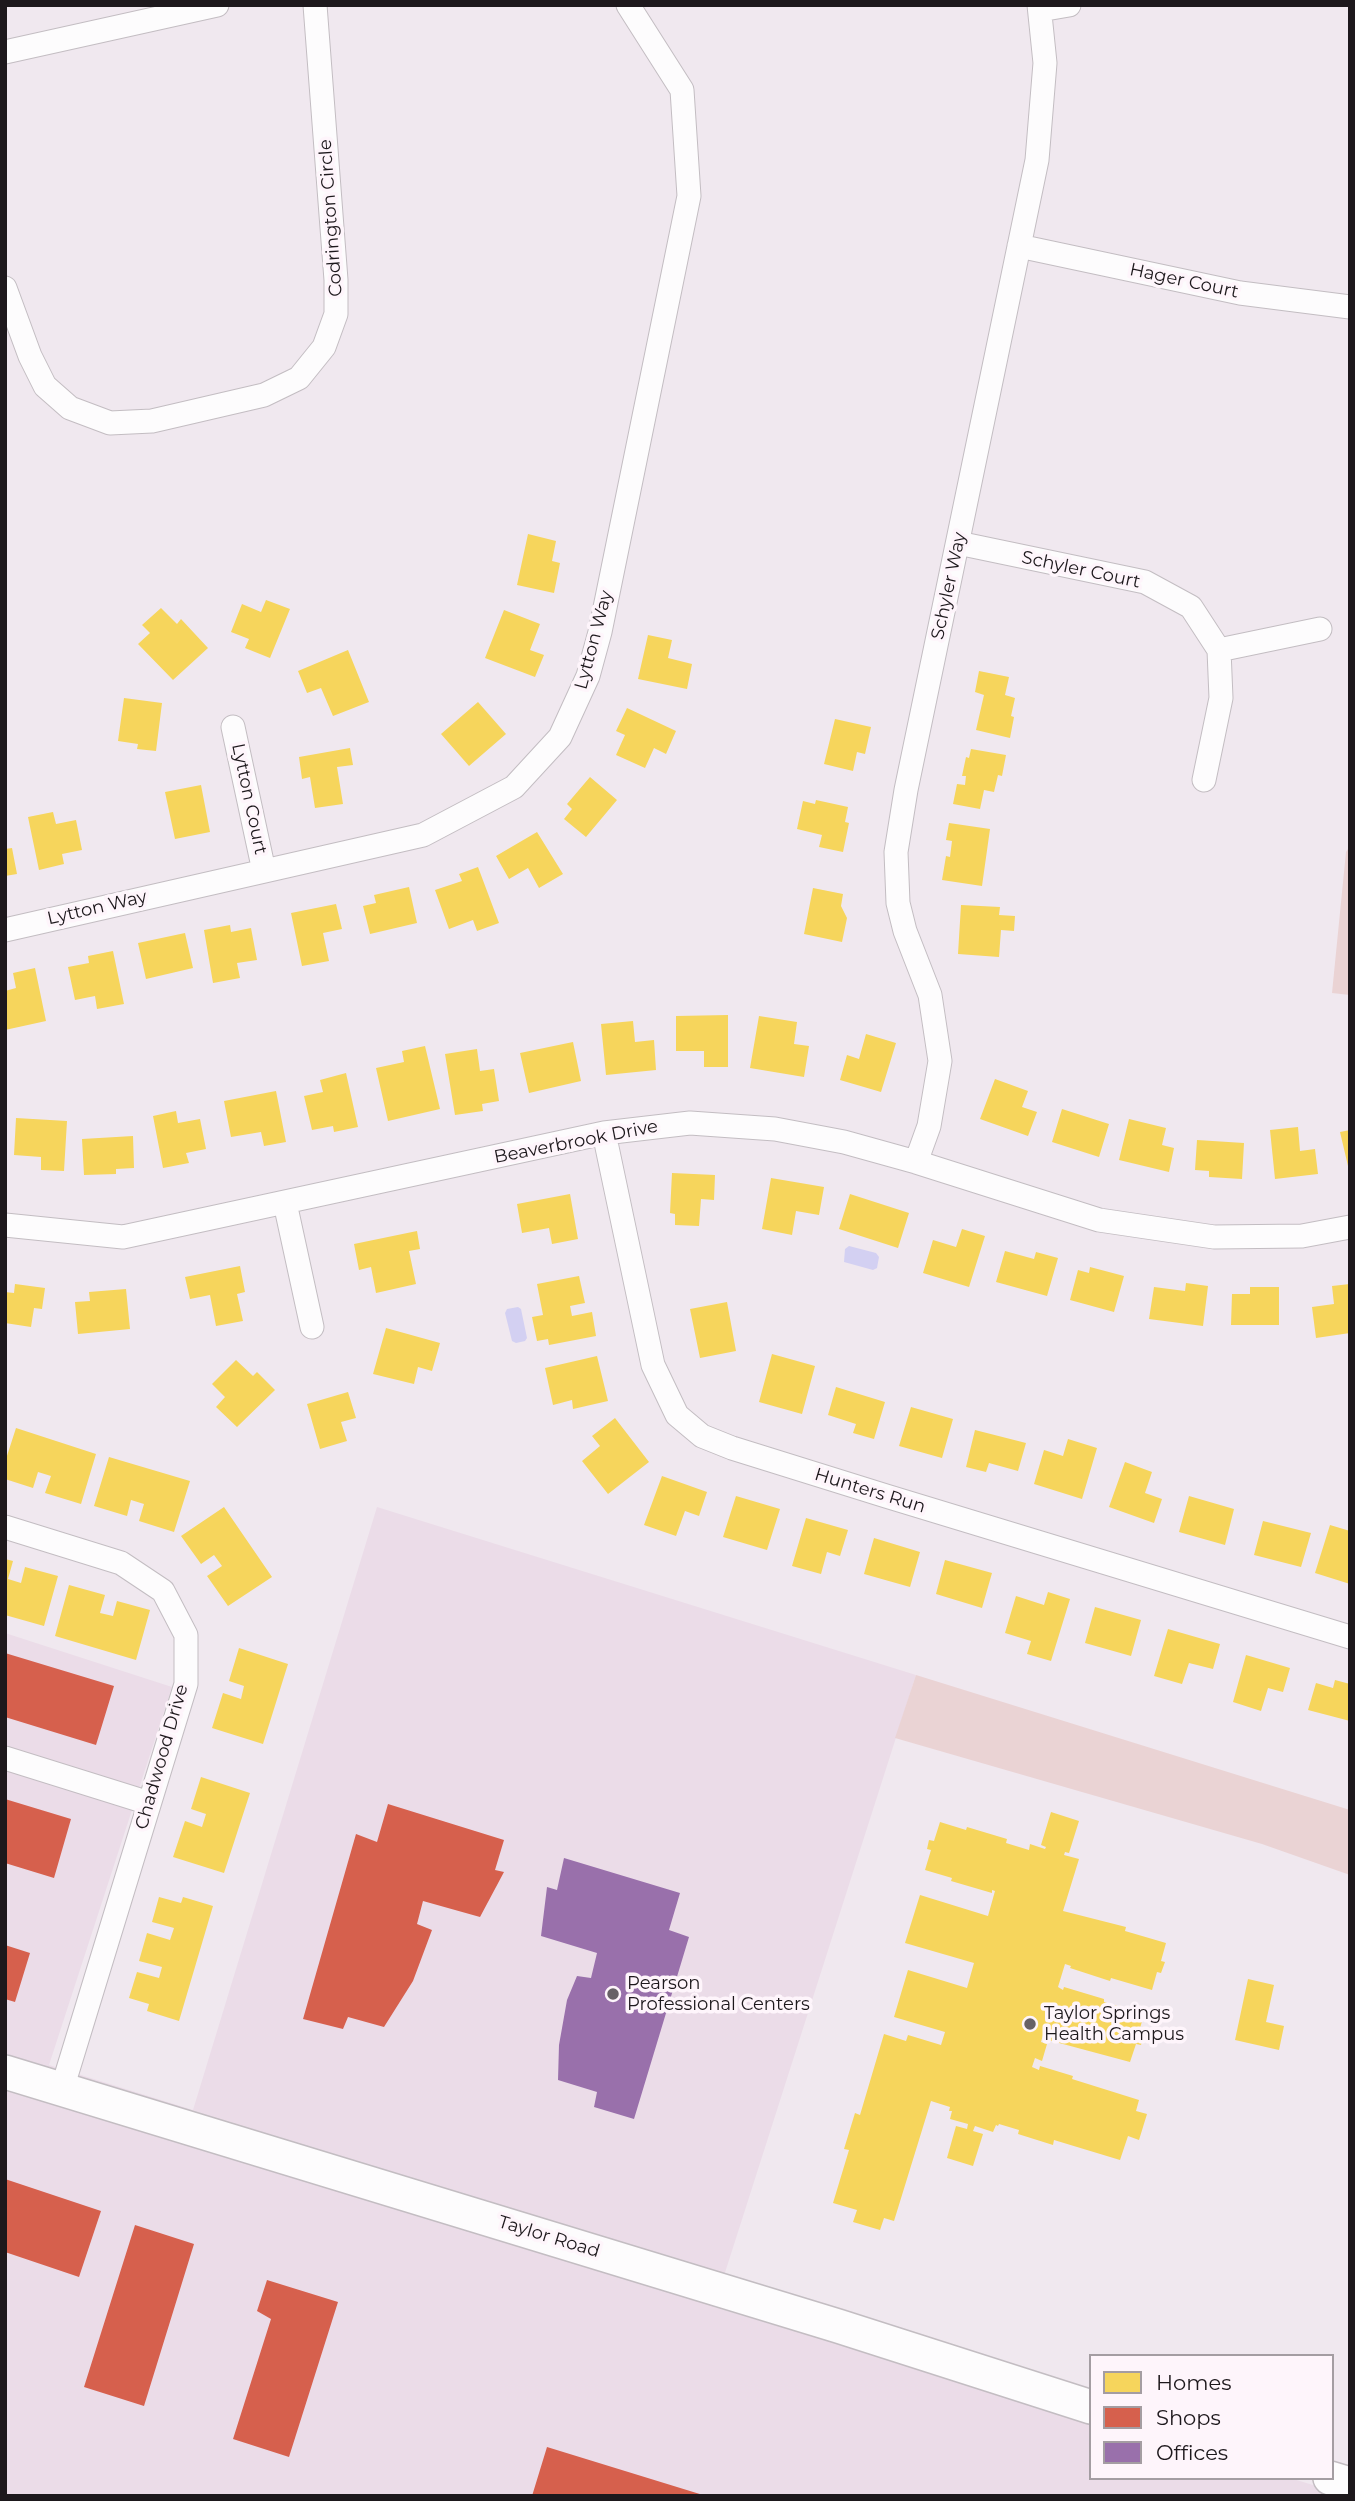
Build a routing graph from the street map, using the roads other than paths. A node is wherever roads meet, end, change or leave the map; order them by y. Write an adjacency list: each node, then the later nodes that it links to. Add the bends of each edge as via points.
1 (217, 5): 6 (street)
2 (315, 5): 8 (street, Codrington Circle, via 336,314 324,347 299,378 264,396 152,421 110,423 70,408 45,386)
3 (628, 5): 15 (street, Lytton Way, via 682,90 689,196 588,676 560,737 514,786 423,835)
4 (1069, 5): 5 (street)
5 (1040, 8): 7 (street, Schyler Way, via 1045,63 1037,160)
6 (5, 52)
7 (1019, 246): 9 (street, Hager Court, via 1240,293); 10 (street, Schyler Way)
8 (5, 288)
9 (1350, 307)
10 (958, 543): 12 (street, Schyler Court, via 1145,582 1191,607); 18 (street, Schyler Way, via 896,852 898,903 930,995 940,1061 929,1126)
11 (1320, 629): 12 (street)
12 (1219, 650): 14 (street, via 1221,698)
13 (233, 727): 15 (street, Lytton Court)
14 (1204, 779)
15 (264, 871): 16 (street, Lytton Way)
16 (5, 930)
17 (604, 1133): 18 (street, Beaverbrook Drive, via 691,1123 775,1129); 19 (street, Beaverbrook Drive); 24 (street, Hunters Run, via 653,1365 677,1415 702,1436)
18 (916, 1162): 21 (street, Beaverbrook Drive, via 1100,1220 1214,1237 1302,1236)
19 (285, 1203): 20 (street, Beaverbrook Drive, via 123,1237); 22 (street)
20 (5, 1224)
21 (1350, 1227)
22 (312, 1327)
23 (5, 1527): 26 (street, Chadwood Drive, via 121,1563 163,1591 186,1635 186,1684)
24 (1350, 1637)
25 (5, 1758): 26 (street)
26 (149, 1803): 28 (street, Chadwood Drive)
27 (5, 2072): 28 (main road, Taylor Road)
28 (62, 2089): 29 (main road, Taylor Road)
29 (1089, 2406)

